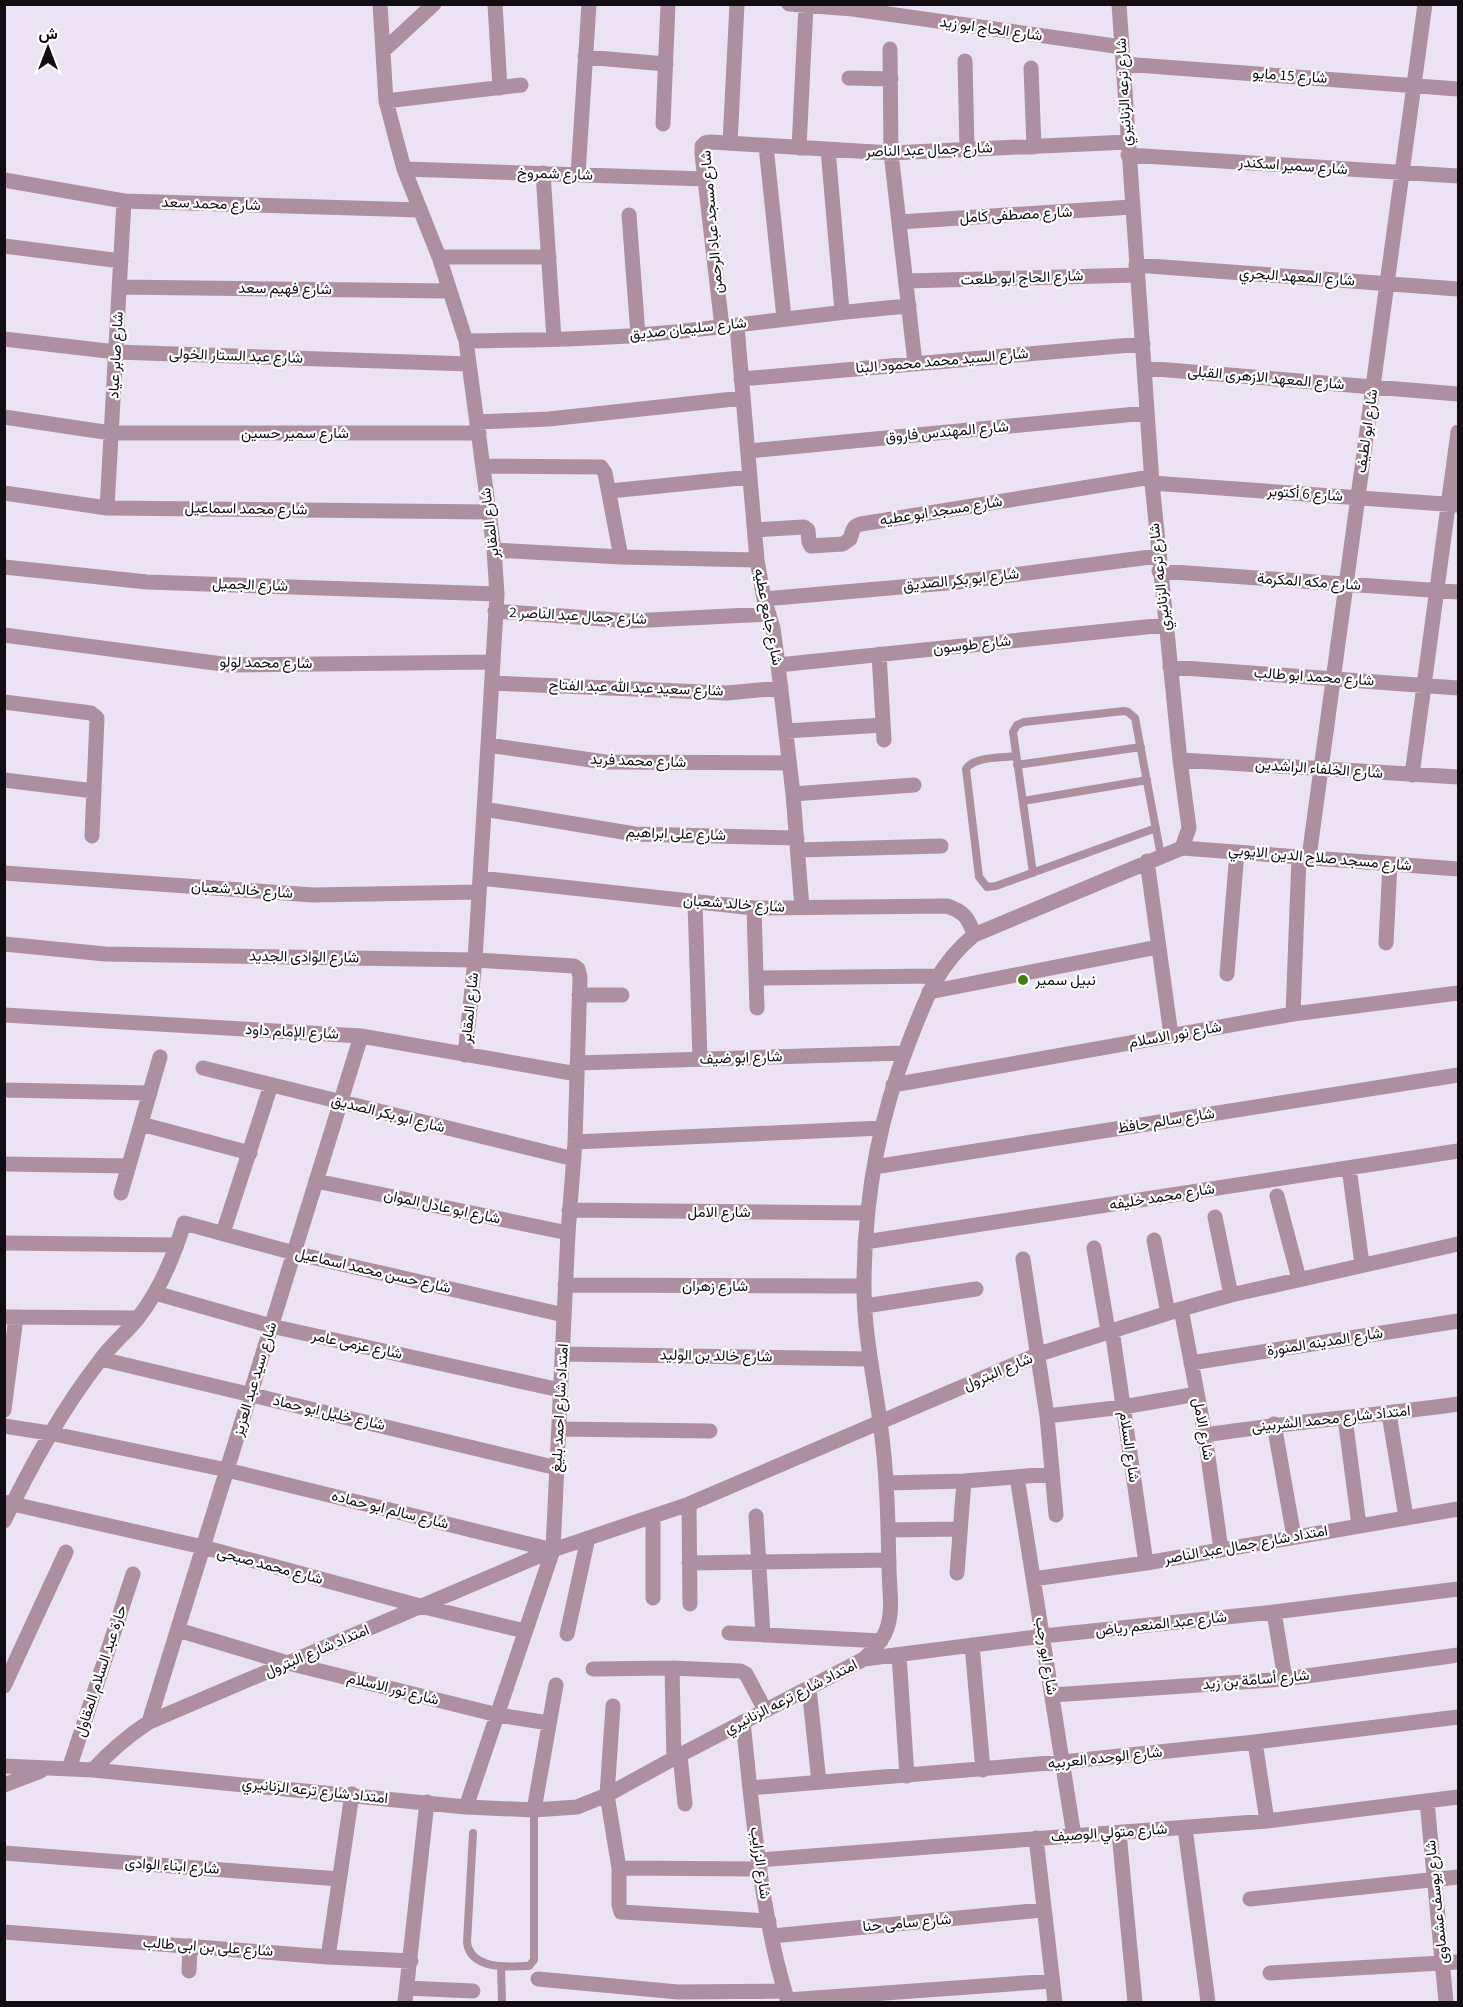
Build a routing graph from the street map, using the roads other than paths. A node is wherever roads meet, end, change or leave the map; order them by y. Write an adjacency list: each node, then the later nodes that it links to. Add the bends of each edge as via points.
1 (380, 4): 14 (street, شارع المقابر)
2 (434, 4): 14 (street)
3 (495, 4): 24 (street)
4 (589, 4): 15 (street)
5 (668, 4): 17 (street)
6 (737, 4): 28 (street)
7 (789, 4): 10 (street, شارع الحاج ابو زيد)
8 (1119, 4): 12 (street, شارع ترعه الزنانيري)
9 (1425, 4): 23 (street, شارع ابو لطيف)
10 (806, 6): 11 (street, شارع الحاج ابو زيد); 31 (street)
11 (853, 7): 12 (street, شارع الحاج ابو زيد)
12 (1122, 47): 18 (street, شارع ترعه الزنانيري)
13 (890, 49): 21 (street)
14 (383, 51): 26 (street, شارع المقابر)
15 (585, 57): 17 (street); 39 (street)
16 (965, 61): 33 (street)
17 (666, 64): 27 (street)
18 (1122, 64): 23 (street, شارع 15 مايو); 32 (street, شارع ترعه الزنانيري)
19 (1031, 68): 30 (street)
20 (849, 78): 21 (street)
21 (891, 79): 35 (street)
22 (522, 85): 24 (street)
23 (1414, 86): 25 (street, شارع 15 مايو); 38 (street, شارع ابو لطيف)
24 (500, 88): 26 (street)
25 (1458, 89)
26 (386, 101): 36 (street, شارع المقابر)
27 (663, 124)
28 (730, 143): 29 (street, شارع جمال عبد الناصر); 41 (street, شارع مسجد عباد الرحمن, via 711,141 702,146)
29 (766, 146): 31 (street, شارع جمال عبد الناصر); 60 (street)
30 (1034, 147): 32 (street, شارع جمال عبد الناصر); 33 (street, شارع جمال عبد الناصر)
31 (799, 148): 34 (street, شارع جمال عبد الناصر)
32 (1128, 148): 38 (street, شارع سمير اسكندر); 44 (street, شارع ترعه الزنانيري)
33 (967, 149): 35 (street, شارع جمال عبد الناصر)
34 (828, 150): 35 (street, شارع جمال عبد الناصر); 59 (street)
35 (891, 153): 47 (street)
36 (404, 169): 37 (street, شارع شمروخ); 45 (street, شارع المقابر)
37 (543, 173): 39 (street, شارع شمروخ); 50 (street)
38 (1401, 173): 40 (street, شارع سمير اسكندر); 54 (street, شارع ابو لطيف)
39 (578, 174): 41 (street, شارع شمروخ)
40 (1458, 176)
41 (705, 179): 61 (street, شارع مسجد عباد الرحمن)
42 (4, 180): 43 (street, شارع محمد سعد)
43 (124, 201): 45 (street, شارع محمد سعد); 51 (street, شارع صابر عياد)
44 (1132, 207): 47 (street, شارع مصطفى كامل); 52 (street, شارع ترعه الزنانيري)
45 (420, 210): 49 (street, شارع المقابر)
46 (629, 215): 62 (street)
47 (899, 222): 53 (street)
48 (4, 246): 51 (street)
49 (439, 257): 50 (street); 57 (street, شارع المقابر)
50 (549, 257): 64 (street)
51 (121, 261): 55 (street, شارع صابر عياد)
52 (1137, 270): 53 (street, شارع الحاج ابو طلعت); 54 (street, شارع المعهد البحري); 66 (street, شارع ترعه الزنانيري)
53 (906, 281): 58 (street)
54 (1387, 284): 56 (street, شارع المعهد البحري); 72 (street, شارع ابو لطيف)
55 (119, 287): 57 (street, شارع فهيم سعد); 67 (street, شارع صابر عياد)
56 (1458, 289)
57 (450, 291): 65 (street, شارع المقابر)
58 (909, 306): 59 (street, شارع سليمان صديق); 68 (street)
59 (842, 311): 60 (street, شارع سليمان صديق)
60 (784, 318): 61 (street, شارع سليمان صديق)
61 (729, 326): 62 (street, شارع سليمان صديق); 71 (street, شارع جامع عطيه)
62 (638, 335): 64 (street, شارع سليمان صديق)
63 (4, 339): 67 (street, شارع عبد الستار الخولى)
64 (554, 339): 65 (street, شارع سليمان صديق)
65 (466, 341): 69 (street, شارع المقابر)
66 (1143, 344): 68 (street, شارع السيد محمد محمود البنا); 70 (street, شارع ترعه الزنانيري)
67 (116, 352): 69 (street, شارع عبد الستار الخولى); 79 (street, شارع صابر عياد)
68 (915, 363): 71 (street, شارع السيد محمد محمود البنا)
69 (469, 364): 77 (street, شارع المقابر)
70 (1144, 368): 72 (street, شارع المعهد الازهرى القبلى); 75 (street, شارع ترعه الزنانيري)
71 (741, 379): 74 (street, شارع جامع عطيه)
72 (1373, 387): 73 (street, شارع المعهد الازهرى القبلى); 86 (street, شارع ابو لطيف)
73 (1458, 394)
74 (743, 398): 77 (street); 80 (street, شارع جامع عطيه)
75 (1147, 413): 80 (street, شارع المهندس فاروق); 83 (street, شارع ترعه الزنانيري)
76 (4, 417): 79 (street, شارع سمير حسين)
77 (478, 428): 79 (street, شارع سمير حسين); 81 (street, شارع المقابر)
78 (1458, 432): 87 (street)
79 (111, 433): 88 (street, شارع صابر عياد)
80 (748, 451): 82 (street, شارع جامع عطيه)
81 (483, 466): 84 (street, via 598,466 605,473); 89 (street, شارع المقابر)
82 (750, 477): 84 (street); 90 (street, شارع جامع عطيه)
83 (1151, 480): 86 (street, شارع 6 أكتوبر); 90 (street, شارع مسجد ابو عطيه, via 856,525 843,544 811,546 804,527); 94 (street, شارع ترعه الزنانيري)
84 (610, 491): 92 (street)
85 (4, 493): 88 (street, شارع محمد اسماعيل)
86 (1358, 498): 87 (street, شارع 6 أكتوبر); 96 (street, شارع ابو لطيف)
87 (1454, 505): 97 (street)
88 (107, 508): 89 (street, شارع محمد اسماعيل)
89 (489, 512): 91 (street, شارع المقابر)
90 (755, 530): 93 (street, شارع جامع عطيه)
91 (494, 550): 92 (street); 99 (street, شارع المقابر)
92 (621, 557): 93 (street)
93 (757, 560): 100 (street, شارع جامع عطيه)
94 (1159, 564): 96 (street, شارع مكه المكرمة); 100 (street, شارع ابو بكر الصديق); 103 (street, شارع ترعه الزنانيري)
95 (4, 567): 99 (street, شارع الجميل, via 147,582)
96 (1346, 584): 97 (street, شارع مكه المكرمة); 109 (street, شارع ابو لطيف)
97 (1437, 591): 98 (street, شارع مكه المكرمة); 111 (street)
98 (1458, 592)
99 (496, 594): 101 (street, شارع المقابر)
100 (764, 599): 102 (street, شارع جامع عطيه)
101 (495, 610): 102 (street, شارع جمال عبد الناصر 2, via 630,621); 106 (street, شارع المقابر)
102 (769, 614): 107 (street, شارع جامع عطيه)
103 (1165, 625): 105 (street, شارع طوسون); 108 (street, شارع ترعه الزنانيري)
104 (4, 635): 106 (street, شارع محمد لولو, via 230,664)
105 (879, 654): 107 (street, شارع طوسون); 115 (street, via 884,732)
106 (493, 662): 110 (street, شارع المقابر)
107 (778, 664): 112 (street, شارع جامع عطيه)
108 (1170, 667): 109 (street, شارع محمد ابو طالب); 119 (street, شارع ترعه الزنانيري)
109 (1333, 679): 111 (street, شارع محمد ابو طالب); 121 (street, شارع ابو لطيف)
110 (492, 682): 112 (street, شارع سعيد عبد الله عبد الفتاح, via 728,693); 116 (street, شارع المقابر)
111 (1425, 686): 113 (street, شارع محمد ابو طالب); 122 (street)
112 (781, 688): 115 (street, شارع جامع عطيه)
113 (1458, 688)
114 (4, 702): 127 (street, via 91,712 98,722)
115 (786, 731): 120 (street, شارع جامع عطيه)
116 (488, 745): 120 (street, شارع محمد فريد, via 605,762); 130 (street, شارع المقابر)
117 (1141, 747): 118 (lane); 118 (lane, via 1135,718 1124,711 1020,723 1013,732); 125 (lane)
118 (1017, 760): 129 (lane); 142 (lane, via 974,762 966,769 979,877 983,885 992,887)
119 (1180, 760): 121 (street, شارع الخلفاء الراشدين); 135 (street, شارع ترعه الزنانيري, via 1190,828)
120 (789, 763): 128 (street, شارع جامع عطيه)
121 (1321, 769): 122 (street, شارع الخلفاء الراشدين); 137 (street, شارع ابو لطيف)
122 (1412, 775): 123 (street, شارع الخلفاء الراشدين)
123 (1458, 777)
124 (4, 780): 127 (street)
125 (1147, 780): 129 (lane); 131 (lane)
126 (914, 785): 128 (street)
127 (94, 791): 132 (street)
128 (793, 794): 133 (street, شارع جامع عطيه)
129 (1023, 801): 142 (lane)
130 (484, 809): 133 (street, شارع على ابراهيم, via 634,834); 143 (street, شارع المقابر)
131 (1156, 828): 138 (lane); 142 (lane)
132 (92, 836)
133 (797, 844): 134 (street, شارع على ابراهيم); 146 (street, شارع جامع عطيه)
134 (941, 846)
135 (1182, 848): 136 (street, شارع مسجد صلاح الدين الايوبي); 138 (street)
136 (1237, 852): 137 (street, شارع مسجد صلاح الدين الايوبي); 152 (street)
137 (1304, 857): 139 (street, شارع مسجد صلاح الدين الايوبي); 160 (street, شارع ابو لطيف)
138 (1154, 858): 147 (street); 150 (street)
139 (1390, 864): 140 (street, شارع مسجد صلاح الدين الايوبي); 148 (street)
140 (1458, 869)
141 (4, 873): 143 (street, شارع خالد شعبان, via 313,895)
142 (1033, 873)
143 (480, 885): 144 (street, شارع خالد شعبان); 151 (street, شارع المقابر)
144 (695, 903): 145 (street, شارع خالد شعبان); 167 (street)
145 (754, 908): 146 (street, شارع خالد شعبان); 154 (street)
146 (802, 908): 147 (street, شارع خالد شعبان, via 947,906 961,910)
147 (974, 935): 153 (street, via 956,950)
148 (1386, 943)
149 (4, 944): 151 (street, شارع الوادى الجديد, via 105,954)
150 (1158, 947): 155 (street); 162 (street)
151 (475, 960): 157 (street, شارع الوادى الجديد, via 574,966 580,973); 165 (street, شارع المقابر)
152 (1227, 974)
153 (937, 976): 154 (street); 155 (street)
154 (757, 978): 159 (street)
155 (929, 992): 164 (street, امتداد شارع ترعه الزنانيري)
156 (1458, 993): 160 (street, شارع نور الاسلام)
157 (579, 995): 158 (street); 169 (street, امتداد شارع احمد بليغ)
158 (622, 995)
159 (757, 1008)
160 (1293, 1014): 162 (street, شارع نور الاسلام)
161 (4, 1015): 163 (street, شارع الإمام داود)
162 (1170, 1035): 172 (street, شارع نور الاسلام)
163 (361, 1036): 165 (street, شارع الإمام داود); 175 (street, شارع سيد عبد العزيز)
164 (905, 1053): 167 (street, شارع ابو ضيف); 172 (street, امتداد شارع ترعه الزنانيري)
165 (465, 1055): 169 (street, شارع الإمام داود)
166 (160, 1057): 174 (street)
167 (700, 1059): 169 (street, شارع ابو ضيف)
168 (203, 1068): 171 (street, شارع ابو بكر الصديق)
169 (577, 1069): 178 (street, امتداد شارع احمد بليغ)
170 (1458, 1075): 184 (street, شارع سالم حافظ)
171 (271, 1085): 175 (street, شارع ابو بكر الصديق); 180 (street)
172 (893, 1085): 177 (street, امتداد شارع ترعه الزنانيري)
173 (4, 1090): 174 (street)
174 (150, 1094): 176 (street)
175 (340, 1102): 181 (street, شارع ابو بكر الصديق); 186 (street, شارع سيد عبد العزيز)
176 (141, 1124): 180 (street); 183 (street)
177 (882, 1128): 178 (street); 184 (street, امتداد شارع ترعه الزنانيري)
178 (575, 1142): 181 (street, امتداد شارع احمد بليغ)
179 (1458, 1152): 185 (street, شارع محمد خليفه)
180 (250, 1153): 192 (street)
181 (574, 1159): 189 (street, امتداد شارع احمد بليغ)
182 (4, 1164): 183 (street)
183 (129, 1166): 187 (street)
184 (874, 1167): 190 (street, امتداد شارع ترعه الزنانيري)
185 (1348, 1168): 196 (street, شارع محمد خليفه); 202 (street)
186 (316, 1181): 193 (street, شارع ابو عادل الموان); 200 (street, شارع سيد عبد العزيز)
187 (121, 1193)
188 (1278, 1196): 203 (street)
189 (570, 1210): 190 (street, شارع الامل); 193 (street, امتداد شارع احمد بليغ)
190 (868, 1213): 196 (street, امتداد شارع ترعه الزنانيري)
191 (1215, 1217): 208 (street)
192 (223, 1233): 198 (street, شارع حسن محمد اسماعيل, via 184,1223); 200 (street, شارع حسن محمد اسماعيل)
193 (568, 1233): 204 (street, امتداد شارع احمد بليغ)
194 (1154, 1240): 210 (street, شارع الامل)
195 (4, 1242): 198 (street)
196 (865, 1242): 205 (street, امتداد شارع ترعه الزنانيري)
197 (1458, 1244): 202 (street, شارع البترول)
198 (177, 1245): 207 (street)
199 (1094, 1248): 216 (street, شارع السلام)
200 (294, 1253): 211 (street, شارع حسن محمد اسماعيل); 215 (street, شارع سيد عبد العزيز)
201 (1023, 1259): 218 (street)
202 (1362, 1264): 203 (street, شارع البترول)
203 (1299, 1279): 208 (street, شارع البترول)
204 (565, 1285): 205 (street, شارع زهران); 211 (street, امتداد شارع احمد بليغ)
205 (864, 1286): 209 (street, امتداد شارع ترعه الزنانيري)
206 (976, 1288): 209 (street)
207 (155, 1293): 213 (street); 215 (street, شارع عزمى عامر)
208 (1231, 1295): 210 (street, شارع البترول)
209 (865, 1306): 220 (street, امتداد شارع ترعه الزنانيري)
210 (1174, 1311): 216 (street, شارع البترول); 221 (street, شارع الامل)
211 (564, 1315): 217 (street, امتداد شارع احمد بليغ)
212 (10, 1317): 213 (street); 227 (street)
213 (138, 1318): 219 (street)
214 (1458, 1321): 221 (street, شارع المدينه المنورة)
215 (271, 1326): 222 (street, شارع عزمى عامر); 224 (street, شارع سيد عبد العزيز)
216 (1110, 1331): 218 (street, شارع البترول); 226 (street, شارع السلام)
217 (562, 1354): 220 (street, شارع خالد بن الوليد); 222 (street, امتداد شارع احمد بليغ)
218 (1039, 1354): 229 (street); 231 (street, شارع البترول)
219 (101, 1359): 224 (street, شارع خليل ابو حماد); 236 (street)
220 (869, 1359): 231 (street, امتداد شارع ترعه الزنانيري)
221 (1191, 1363): 223 (street, شارع الامل)
222 (560, 1390): 234 (street, امتداد شارع احمد بليغ)
223 (1197, 1394): 226 (street); 237 (street, شارع الامل)
224 (250, 1395): 238 (street, شارع خليل ابو حماد); 239 (street, شارع سيد عبد العزيز)
225 (1458, 1404): 228 (street, امتداد شارع محمد الشربينى)
226 (1123, 1407): 229 (street); 264 (street, شارع السلام)
227 (4, 1410)
228 (1389, 1414): 230 (street, امتداد شارع محمد الشربينى); 250 (street)
229 (1047, 1416): 240 (street)
230 (1345, 1418): 232 (street, امتداد شارع محمد الشربينى); 252 (street)
231 (880, 1422): 243 (street, امتداد شارع ترعه الزنانيري); 245 (street, شارع البترول)
232 (1274, 1424): 237 (street, امتداد شارع محمد الشربينى); 255 (street)
233 (4, 1426): 236 (street)
234 (558, 1429): 235 (street); 238 (street, امتداد شارع احمد بليغ)
235 (710, 1431)
236 (49, 1433): 239 (street, شارع سالم ابو حماده); 244 (street)
237 (1204, 1435): 259 (street, شارع الامل)
238 (557, 1468): 258 (street, امتداد شارع احمد بليغ)
239 (227, 1470): 257 (street, شارع سيد عبد العزيز); 258 (street, شارع سالم ابو حماده)
240 (1052, 1474): 241 (street); 247 (street)
241 (1017, 1477): 242 (street); 267 (street, شارع ابو رجب)
242 (964, 1481): 243 (street); 253 (street)
243 (887, 1483): 254 (street, امتداد شارع ترعه الزنانيري)
244 (9, 1502): 251 (street); 257 (street, شارع محمد صبحى)
245 (689, 1504): 248 (street, شارع البترول); 263 (street)
246 (1458, 1509): 250 (street, امتداد شارع جمال عبد الناصر)
247 (1056, 1515)
248 (653, 1516): 256 (street, شارع البترول); 269 (street)
249 (756, 1516): 262 (street)
250 (1406, 1517): 252 (street, امتداد شارع جمال عبد الناصر)
251 (4, 1521)
252 (1359, 1525): 255 (street, امتداد شارع جمال عبد الناصر)
253 (960, 1529): 254 (street); 265 (street)
254 (888, 1530): 261 (street, امتداد شارع ترعه الزنانيري)
255 (1294, 1537): 259 (street, امتداد شارع جمال عبد الناصر)
256 (588, 1538): 258 (street, شارع البترول); 276 (street)
257 (203, 1547): 271 (street, شارع محمد صبحى); 273 (street, شارع سيد عبد العزيز)
258 (553, 1550): 271 (street, امتداد شارع البترول); 274 (street, امتداد شارع احمد بليغ)
259 (1221, 1550): 264 (street, امتداد شارع جمال عبد الناصر)
260 (66, 1552): 289 (street)
261 (889, 1560): 262 (street); 279 (street, امتداد شارع ترعه الزنانيري, via 890,1619)
262 (758, 1562): 263 (street); 277 (street)
263 (689, 1563): 270 (street)
264 (1146, 1563): 267 (street, امتداد شارع جمال عبد الناصر)
265 (957, 1573)
266 (132, 1574): 304 (street, حارة عبد السلام المقاول)
267 (1033, 1579): 278 (street, شارع ابو رجب)
268 (1458, 1589): 272 (street, شارع عبد المنعم رياض)
269 (653, 1598)
270 (690, 1604)
271 (420, 1606): 274 (street, شارع محمد صبحى); 284 (street, امتداد شارع البترول)
272 (1274, 1612): 278 (street, شارع عبد المنعم رياض); 287 (street)
273 (178, 1630): 284 (street, شارع نور الاسلام); 296 (street, شارع سيد عبد العزيز)
274 (525, 1631): 294 (street, امتداد شارع احمد بليغ)
275 (729, 1633): 277 (street)
276 (567, 1634)
277 (763, 1635): 279 (street)
278 (1043, 1636): 280 (street, شارع عبد المنعم رياض); 291 (street, شارع ابو رجب)
279 (881, 1641): 283 (street, امتداد شارع ترعه الزنانيري)
280 (972, 1645): 281 (street, شارع عبد المنعم رياض); 306 (street)
281 (900, 1655): 283 (street, شارع عبد المنعم رياض); 307 (street)
282 (1458, 1655): 287 (street, شارع أسامة بن زيد)
283 (864, 1659): 290 (street, امتداد شارع ترعه الزنانيري)
284 (288, 1663): 294 (street, شارع نور الاسلام); 296 (street, امتداد شارع البترول)
285 (672, 1668): 286 (street); 293 (street, via 740,1671 746,1674); 300 (street)
286 (593, 1669)
287 (1285, 1679): 291 (street, شارع أسامة بن زيد)
288 (555, 1685): 298 (street)
289 (4, 1686)
290 (809, 1688): 293 (street, امتداد شارع ترعه الزنانيري); 308 (street)
291 (1052, 1695): 301 (street, شارع ابو رجب)
292 (613, 1706): 312 (street)
293 (765, 1710): 297 (street, امتداد شارع ترعه الزنانيري)
294 (498, 1715): 298 (street, شارع نور الاسلام); 317 (street, امتداد شارع احمد بليغ)
295 (1458, 1718): 299 (street, شارع الوحده العربيه)
296 (149, 1722): 305 (street, امتداد شارع البترول, via 128,1735)
297 (743, 1722): 300 (street, امتداد شارع ترعه الزنانيري); 310 (street, شارع الزرايب)
298 (549, 1723): 318 (street)
299 (1255, 1742): 301 (street, شارع الوحده العربيه); 319 (street)
300 (677, 1756): 312 (street, امتداد شارع ترعه الزنانيري); 316 (street)
301 (1062, 1762): 306 (street, شارع الوحده العربيه); 323 (street, شارع ابو رجب)
302 (4, 1766): 303 (street, امتداد شارع ترعه الزنانيري)
303 (51, 1768): 304 (street, امتداد شارع ترعه الزنانيري); 309 (street, امتداد شارع ترعه الزنانيري)
304 (69, 1769): 305 (street, امتداد شارع ترعه الزنانيري)
305 (93, 1770): 311 (street, امتداد شارع ترعه الزنانيري)
306 (983, 1770): 307 (street, شارع الوحده العربيه)
307 (907, 1776): 308 (street, شارع الوحده العربيه)
308 (819, 1782): 310 (street, شارع الوحده العربيه)
309 (4, 1785)
310 (750, 1788): 326 (street, شارع الزرايب)
311 (352, 1794): 314 (street, امتداد شارع ترعه الزنانيري); 329 (street)
312 (607, 1796): 318 (street, امتداد شارع ترعه الزنانيري, via 577,1808); 327 (street)
313 (1458, 1797): 315 (street, شارع متولي الوصيف)
314 (427, 1802): 317 (street, امتداد شارع ترعه الزنانيري); 337 (street)
315 (1427, 1802): 319 (street, شارع متولي الوصيف); 330 (street, شارع يوسف عشماوى)
316 (685, 1804)
317 (466, 1807): 318 (street, امتداد شارع ترعه الزنانيري)
318 (534, 1810): 340 (lane, via 534,1960 529,1966)
319 (1266, 1821): 320 (street, شارع متولي الوصيف)
320 (1185, 1828): 322 (street, شارع متولي الوصيف); 351 (street)
321 (473, 1833): 340 (lane, via 467,1946 483,1962)
322 (1119, 1833): 323 (street, شارع متولي الوصيف); 350 (street)
323 (1074, 1836): 324 (street, شارع متولي الوصيف)
324 (1036, 1838): 326 (street, شارع متولي الوصيف); 332 (street)
325 (4, 1853): 329 (street, شارع ابناء الوادى)
326 (760, 1864): 327 (street, شارع متولي الوصيف); 333 (street, شارع الزرايب)
327 (619, 1868): 333 (street, شارع سامى حنا, via 619,1908 625,1914)
328 (1458, 1877): 330 (street)
329 (339, 1879): 336 (street)
330 (1435, 1880): 331 (street); 339 (street, شارع يوسف عشماوى)
331 (1250, 1899)
332 (1042, 1910): 333 (street, شارع سامى حنا); 344 (street)
333 (770, 1928): 347 (street, شارع الزرايب)
334 (4, 1932): 335 (street, شارع على بن ابى طالب)
335 (190, 1946): 336 (street, شارع على بن ابى طالب); 341 (street)
336 (328, 1957): 337 (street, شارع على بن ابى طالب)
337 (411, 1961): 346 (street)
338 (1458, 1962): 339 (street)
339 (1443, 1963): 342 (street); 352 (street, شارع يوسف عشماوى)
340 (501, 1966): 348 (lane)
341 (189, 1971)
342 (1270, 1973)
343 (538, 1978): 347 (street)
344 (1052, 1981): 347 (street); 349 (street)
345 (473, 1992): 346 (street)
346 (406, 1995)
347 (786, 1998)
348 (502, 2002)
349 (1054, 2002)
350 (1135, 2002)
351 (1208, 2002)
352 (1446, 2002)

